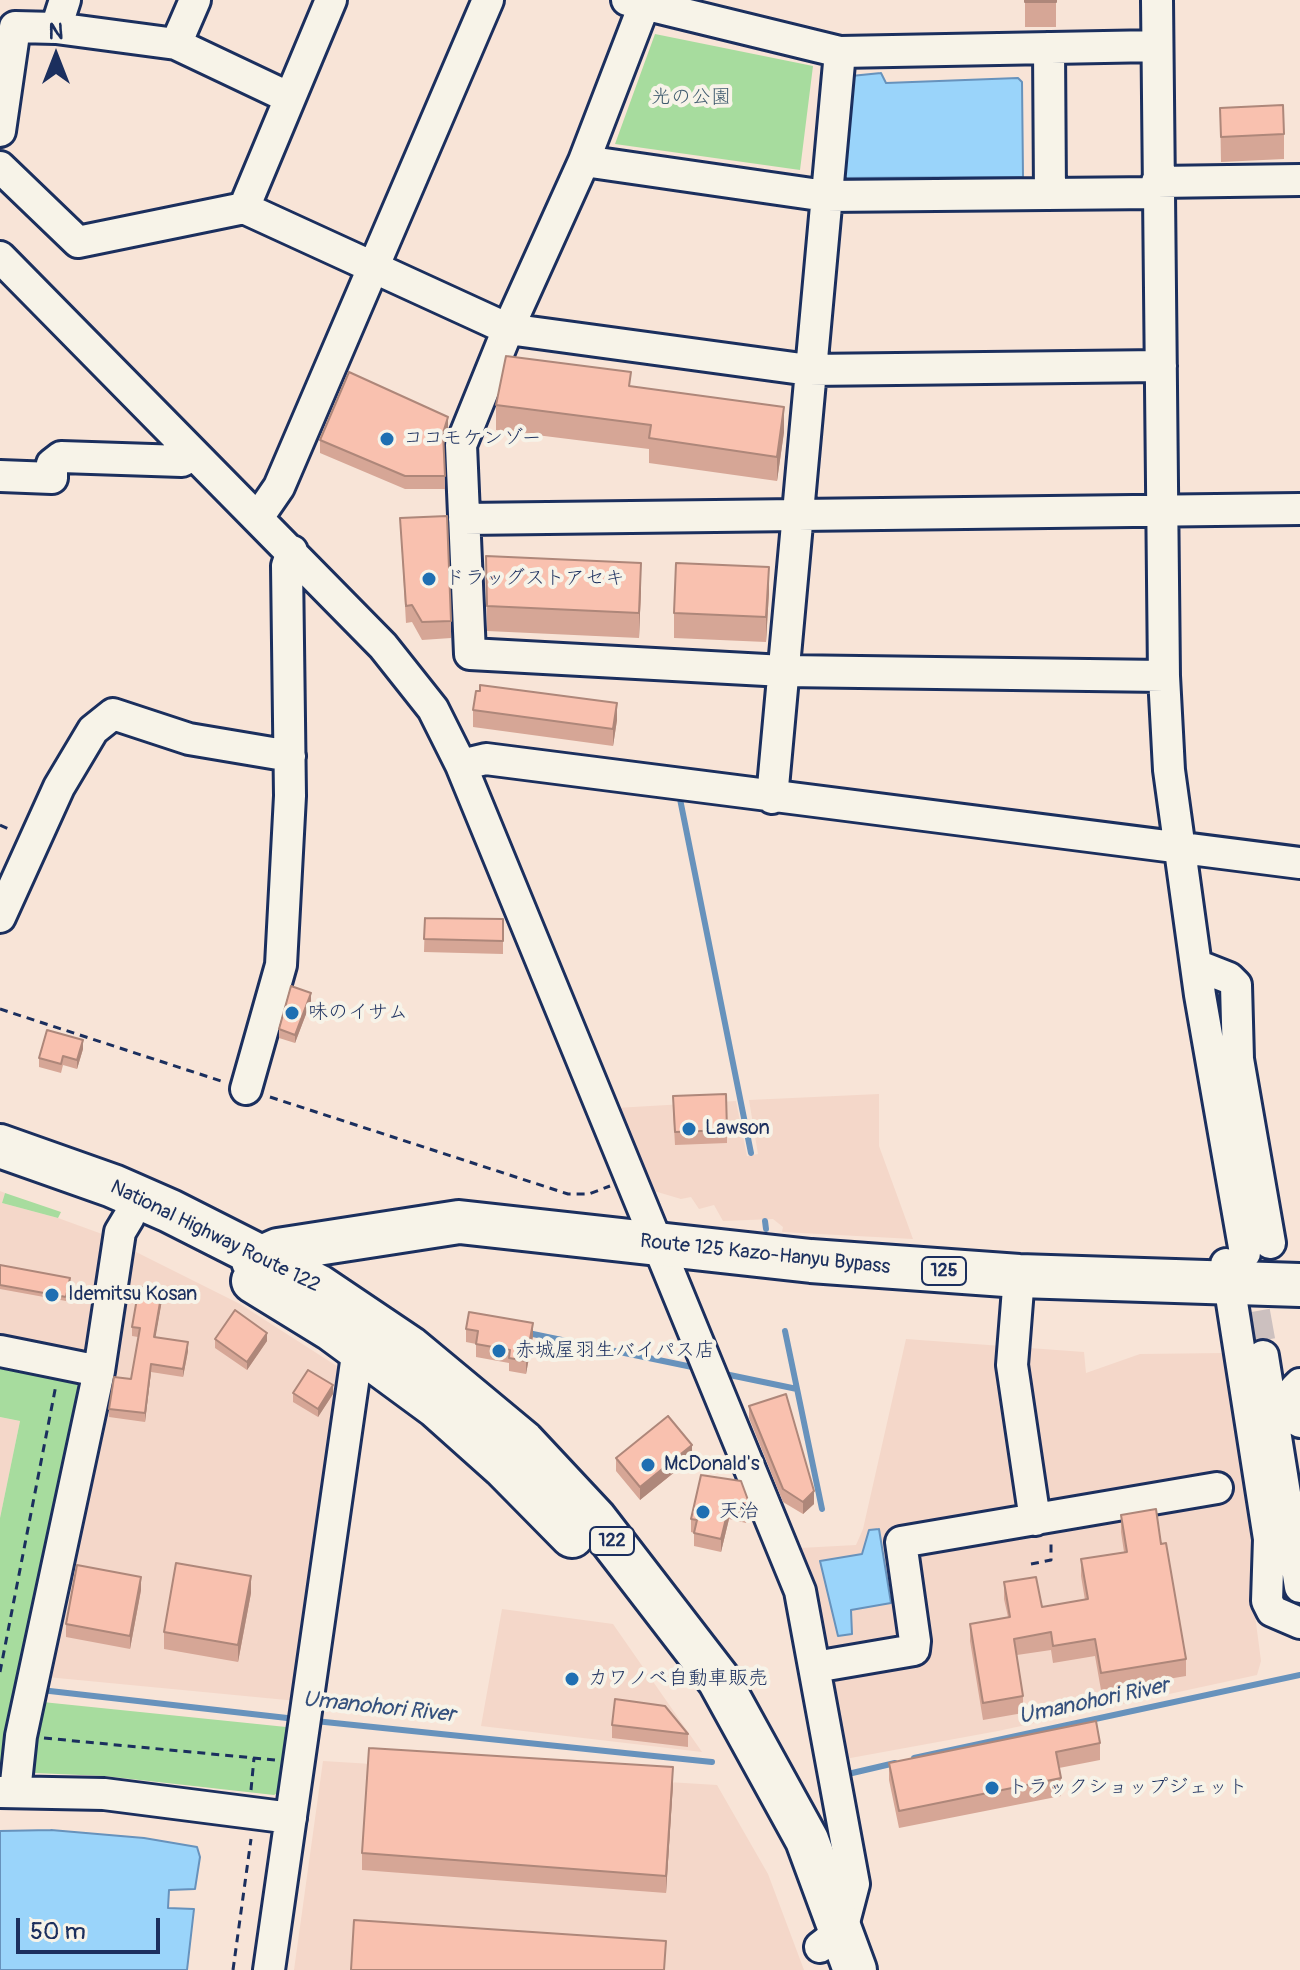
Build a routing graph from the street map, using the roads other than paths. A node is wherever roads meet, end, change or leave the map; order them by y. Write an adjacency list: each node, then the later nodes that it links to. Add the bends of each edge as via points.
1 (195, 0): 8 (street)
2 (331, 0): 12 (street)
3 (488, 0): 22 (street)
4 (1157, 0): 9 (street)
5 (639, 2): 11 (street); 14 (street)
6 (61, 14): 7 (street); 8 (street)
7 (8, 26): 13 (street)
8 (176, 44): 12 (street)
9 (1157, 46): 10 (street); 17 (street)
10 (1049, 48): 11 (street); 18 (street)
11 (840, 52): 19 (street)
12 (290, 98): 20 (street)
13 (0, 131)
14 (584, 161): 19 (street); 23 (street)
15 (0, 167): 20 (street, via 78,242)
16 (1300, 180): 17 (street)
17 (1157, 187): 18 (street); 24 (street)
18 (1050, 194): 19 (street)
19 (826, 196): 25 (street)
20 (244, 208): 22 (street)
21 (0, 257): 26 (street)
22 (374, 269): 23 (street); 30 (street, via 279,487)
23 (508, 329): 25 (street); 32 (street, via 461,445)
24 (1161, 366): 25 (street); 29 (street)
25 (809, 370): 31 (street)
26 (194, 454): 27 (street, via 182,461 61,457 52,464 52,478); 30 (street)
27 (0, 476)
28 (1300, 509): 29 (street)
29 (1164, 510): 31 (street); 35 (street)
30 (259, 516): 33 (street)
31 (797, 518): 32 (street); 34 (street)
32 (464, 519): 34 (street, via 470,654)
33 (292, 551): 36 (street, via 287,566); 37 (street, via 409,677 433,709)
34 (784, 671): 35 (street); 38 (street)
35 (1164, 676): 39 (street)
36 (290, 756): 41 (street, via 189,739 113,714 93,730 59,787); 43 (street, via 281,965)
37 (461, 765): 38 (street, via 486,759); 48 (street)
38 (772, 798): 39 (street)
39 (1180, 847): 40 (street); 42 (street)
40 (1300, 863)
41 (0, 917)
42 (1195, 961): 49 (street, via 1184,970 1182,982); 49 (street, via 1236,985)
43 (246, 1089)
44 (0, 1146): 50 (highway, National Highway Route 122 / 122, via 113,1186)
45 (0, 1170): 46 (highway, National Highway Route 122 / 122)
46 (129, 1217): 50 (highway, National Highway Route 122 / 122); 56 (street, via 119,1240)
47 (383, 1232): 48 (highway, Route 125 Kazo-Hanyu Bypass / 125, via 459,1222); 50 (highway, Route 125 Kazo-Hanyu Bypass / 125); 53 (highway, via 354,1268)
48 (660, 1245): 51 (highway, Route 125 Kazo-Hanyu Bypass / 125); 63 (street, via 800,1591)
49 (1248, 1260): 51 (highway, Route 125 Kazo-Hanyu Bypass / 125); 52 (highway, Route 125 Kazo-Hanyu Bypass / 125); 62 (street, via 1269,1539 1267,1601 1272,1611)
50 (251, 1265): 53 (highway, National Highway Route 122 / 122)
51 (1019, 1276): 60 (street, via 1012,1365)
52 (1300, 1285)
53 (358, 1329): 65 (street); 66 (highway, National Highway Route 122 / 122, via 568,1531 644,1621 696,1695)
54 (0, 1351): 56 (street)
55 (1263, 1356): 61 (street)
56 (99, 1371): 64 (street)
57 (1300, 1384): 58 (street, via 1295,1389)
58 (1300, 1422)
59 (1217, 1488): 60 (street)
60 (1042, 1526): 63 (street, via 901,1542 914,1650)
61 (1300, 1587)
62 (1300, 1623)
63 (815, 1667): 66 (street, via 854,1884)
64 (7, 1792): 65 (street, via 104,1794)
65 (291, 1818): 67 (street)
66 (830, 1949): 68 (highway, National Highway Route 122 / 122)
67 (269, 1970)
68 (855, 1970)

